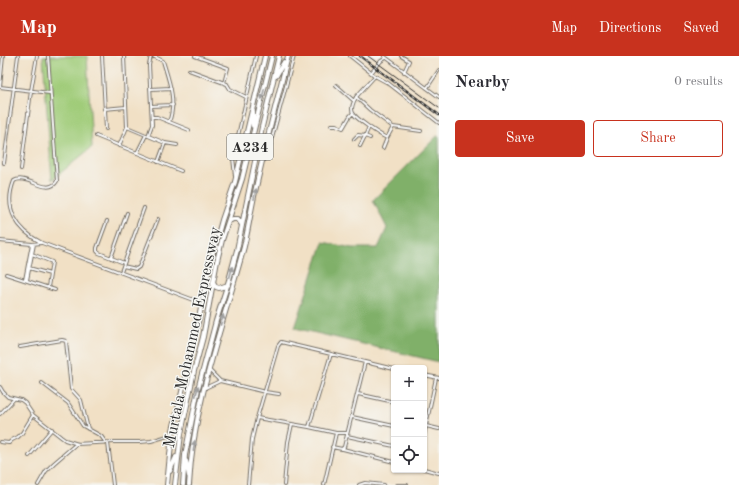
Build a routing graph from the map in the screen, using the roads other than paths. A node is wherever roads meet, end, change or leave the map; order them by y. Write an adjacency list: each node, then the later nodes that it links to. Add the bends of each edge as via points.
1 (3, 56): 27 (street)
2 (18, 56): 31 (street)
3 (37, 56): 32 (street)
4 (48, 56): 33 (street)
5 (102, 56): 42 (street)
6 (124, 56): 41 (street)
7 (152, 56): 28 (street, via 163,61); 30 (street, via 149,65)
8 (195, 56): 25 (street, via 228,68)
9 (256, 56): 34 (street)
10 (265, 56): 39 (highway, Murtala Mohammed Expressway)
11 (272, 56): 54 (highway, Murtala Mohammed Expressway / A234, one-way to 54)
12 (279, 56): 24 (highway, Murtala Mohammed Expressway / A234)
13 (288, 56): 24 (highway); 66 (highway, Murtala Mohammed Expressway)
14 (294, 56): 66 (street, via 268,153)
15 (350, 56): 22 (street)
16 (391, 56): 18 (street)
17 (401, 56): 21 (street, via 409,61)
18 (386, 58): 21 (street); 22 (street)
19 (189, 70): 25 (street)
20 (439, 70): 29 (street)
21 (404, 72): 29 (street)
22 (371, 73): 23 (street)
23 (375, 76): 35 (street); 46 (street, via 388,83)
24 (273, 80): 79 (highway, Murtala Mohammed Expressway / A234)
25 (224, 83): 34 (street)
26 (336, 85): 37 (street)
27 (0, 87): 31 (street)
28 (171, 88): 30 (street); 38 (street)
29 (427, 88): 36 (street)
30 (150, 89): 40 (street)
31 (14, 90): 32 (street); 69 (street)
32 (31, 91): 33 (street); 70 (street)
33 (50, 93): 81 (street, via 57,181 54,186 46,187 16,180 11,197 13,216 20,227)
34 (246, 97): 72 (street, via 233,158)
35 (356, 97): 37 (street); 50 (street)
36 (439, 97)
37 (354, 101): 43 (street)
38 (173, 105): 40 (street); 45 (street)
39 (253, 105): 54 (highway); 72 (highway, Murtala Mohammed Expressway)
40 (151, 106): 44 (street)
41 (126, 108): 42 (street); 48 (street)
42 (104, 109): 51 (street)
43 (353, 113): 47 (street, via 343,128); 49 (street)
44 (152, 117): 45 (street); 55 (street, via 152,128)
45 (169, 122): 52 (street)
46 (439, 123)
47 (331, 125)
48 (127, 127): 55 (street); 63 (street)
49 (370, 127): 57 (street); 59 (street)
50 (393, 127): 53 (street); 59 (street)
51 (106, 129)
52 (189, 130)
53 (420, 131)
54 (253, 133): 73 (highway, Murtala Mohammed Expressway / A234)
55 (147, 135): 61 (street); 67 (street)
56 (96, 136): 63 (street)
57 (366, 136): 58 (street); 60 (street); 64 (street)
58 (370, 138)
59 (387, 138): 65 (street)
60 (354, 139)
61 (166, 142): 62 (street); 68 (street)
62 (177, 145)
63 (120, 146): 67 (street)
64 (360, 146)
65 (383, 148)
66 (265, 152): 101 (highway, Murtala Mohammed Expressway, one-way to 66, via 244,248)
67 (137, 153): 68 (street)
68 (158, 162): 71 (street)
69 (4, 163)
70 (21, 169)
71 (181, 171)
72 (236, 179): 73 (highway); 96 (highway, Murtala Mohammed Expressway, via 214,246)
73 (239, 190): 78 (highway, Murtala Mohammed Expressway / A234)
74 (144, 208): 85 (street)
75 (127, 213): 84 (street)
76 (158, 219): 86 (street, via 139,268)
77 (107, 220): 84 (street, via 97,251)
78 (228, 222): 79 (highway, via 238,219); 92 (highway, Murtala Mohammed Expressway / A234)
79 (242, 225): 93 (highway, Murtala Mohammed Expressway / A234, one-way to 79)
80 (0, 241): 82 (street)
81 (42, 242): 82 (street); 88 (street)
82 (33, 244): 83 (street); 91 (street)
83 (32, 254): 87 (street); 90 (street, via 52,261)
84 (111, 258): 85 (street)
85 (124, 263): 86 (street)
86 (123, 266): 88 (street)
87 (29, 268): 90 (street); 91 (street)
88 (121, 272): 96 (street)
89 (6, 274): 91 (street)
90 (50, 274): 94 (street)
91 (26, 280): 94 (street)
92 (213, 281): 93 (highway, via 219,288); 135 (highway, Murtala Mohammed Expressway / A234)
93 (228, 284): 136 (highway, Murtala Mohammed Expressway / A234, one-way to 93, via 204,362)
94 (48, 287): 95 (street)
95 (55, 290)
96 (202, 303): 128 (highway, Murtala Mohammed Expressway)
97 (20, 347): 123 (street, via 66,341 71,389 81,400)
98 (331, 354): 99 (street); 108 (street, via 281,342); 122 (street)
99 (366, 362): 100 (street); 110 (street)
100 (391, 368)
101 (209, 370): 104 (street); 107 (highway, Murtala Mohammed Expressway)
102 (427, 376): 103 (street)
103 (438, 378): 113 (street)
104 (220, 381): 107 (street); 108 (street)
105 (42, 382): 123 (street, via 68,403 83,426)
106 (0, 387): 111 (street, via 8,397)
107 (205, 388): 142 (highway, Murtala Mohammed Expressway, one-way to 107, via 195,436)
108 (264, 392): 109 (street); 117 (street)
109 (279, 394)
110 (358, 394): 112 (street); 116 (street)
111 (14, 398): 114 (street); 115 (street, via 25,403)
112 (391, 401)
113 (429, 410): 118 (street)
114 (0, 414)
115 (33, 415): 124 (street); 129 (street, via 18,437 9,443)
116 (352, 417): 120 (street); 127 (street)
117 (257, 418): 119 (street); 148 (street, via 252,439)
118 (427, 421)
119 (292, 424): 122 (street); 149 (street)
120 (391, 425)
121 (427, 426): 125 (street)
122 (310, 427): 126 (street)
123 (88, 428): 130 (street)
124 (52, 429): 131 (street, via 65,440); 137 (street)
125 (439, 429)
126 (336, 433): 127 (street); 133 (street)
127 (347, 434): 132 (street); 134 (street)
128 (172, 435): 130 (street, via 140,442); 141 (highway, Murtala Mohammed Expressway)
129 (0, 442)
130 (107, 443): 131 (street); 144 (street)
131 (79, 444): 143 (street, via 73,446 46,471)
132 (391, 445)
133 (332, 447): 134 (street); 150 (street)
134 (342, 449): 138 (street)
135 (178, 453): 141 (highway); 146 (highway, Murtala Mohammed Expressway / A234)
136 (185, 455): 142 (highway); 147 (highway, Murtala Mohammed Expressway / A234)
137 (29, 456)
138 (391, 461)
139 (427, 470): 140 (street)
140 (439, 473)
141 (168, 475): 145 (highway, Murtala Mohammed Expressway)
142 (190, 483)
143 (38, 485)
144 (112, 485)
145 (167, 485)
146 (175, 485)
147 (183, 485)
148 (248, 485)
149 (284, 485)
150 (324, 485)
151 (359, 485): 152 (street)
152 (384, 485)
153 (397, 485): 154 (street)
154 (407, 485)

